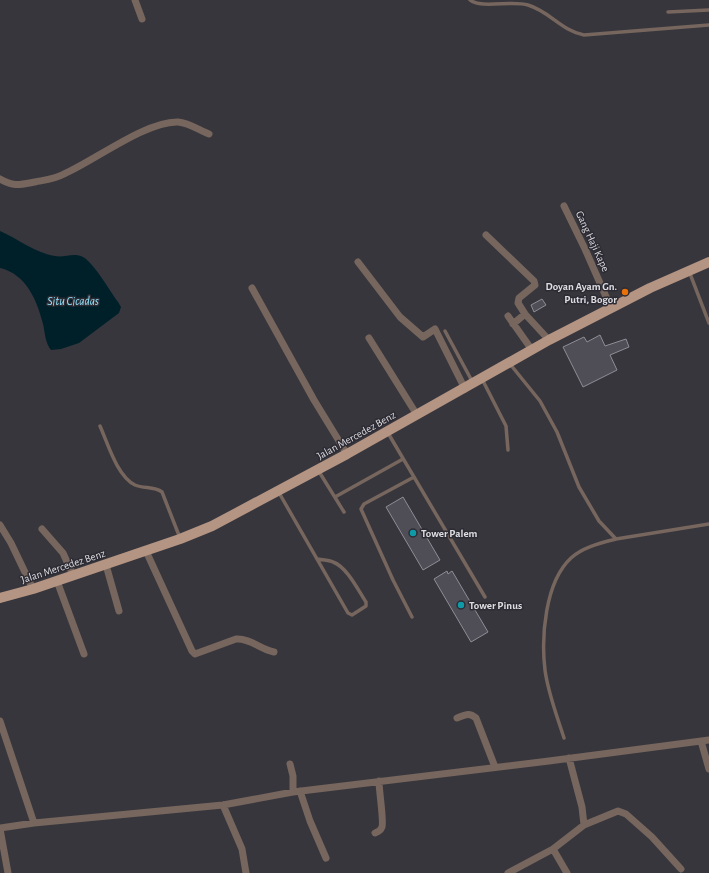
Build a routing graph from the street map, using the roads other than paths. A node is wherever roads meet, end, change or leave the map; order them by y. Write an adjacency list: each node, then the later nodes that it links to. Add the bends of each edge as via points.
1 (135, 0): 7 (street)
2 (470, 0): 4 (lane, via 480,4)
3 (529, 0): 4 (lane)
4 (530, 5): 8 (lane, via 570,31 584,35)
5 (709, 10): 6 (lane)
6 (668, 12)
7 (142, 19)
8 (709, 25)
9 (209, 134): 10 (street, via 188,124 166,123 123,142 55,178 20,186)
10 (0, 179)
11 (564, 206): 17 (street, Gang Haji Kape)
12 (486, 235): 20 (street, via 535,283 518,300)
13 (358, 262): 29 (street, via 400,318 423,337 436,329)
14 (709, 262): 15 (main road, Jalan Mercedez Benz)
15 (689, 270): 17 (main road, Jalan Mercedez Benz); 19 (lane)
16 (252, 288): 34 (street)
17 (611, 308): 26 (main road, Jalan Mercedez Benz)
18 (709, 310): 19 (lane)
19 (705, 312): 22 (lane)
20 (525, 314): 23 (street); 26 (street)
21 (508, 316): 23 (street)
22 (709, 323)
23 (513, 324): 27 (street)
24 (446, 331): 29 (lane)
25 (369, 338): 30 (street)
26 (549, 340): 27 (main road, Jalan Mercedez Benz)
27 (532, 350): 28 (main road, Jalan Mercedez Benz)
28 (510, 363): 29 (main road, Jalan Mercedez Benz); 44 (lane, via 544,407 558,432 579,487 599,521)
29 (474, 384): 30 (main road, Jalan Mercedez Benz); 33 (lane, via 506,426)
30 (417, 415): 32 (main road, Jalan Mercedez Benz)
31 (100, 426): 45 (lane, via 117,464 127,478 140,487 157,488 162,492)
32 (387, 432): 34 (main road, Jalan Mercedez Benz); 35 (lane)
33 (508, 450)
34 (347, 454): 36 (main road, Jalan Mercedez Benz)
35 (403, 459): 37 (lane); 39 (lane)
36 (318, 470): 38 (main road, Jalan Mercedez Benz); 39 (lane)
37 (414, 477): 52 (lane); 55 (lane, via 364,504 361,509)
38 (278, 491): 45 (main road, Jalan Mercedez Benz); 47 (lane)
39 (335, 498): 40 (lane)
40 (344, 512)
41 (709, 524): 44 (lane)
42 (0, 525): 51 (street)
43 (42, 529): 49 (street, via 63,553)
44 (616, 539): 60 (lane, via 579,552 572,557 553,584 544,639 545,669)
45 (180, 540): 46 (main road, Jalan Mercedez Benz)
46 (146, 551): 48 (main road, Jalan Mercedez Benz); 56 (street, via 195,654 236,638 242,638)
47 (317, 560): 47 (lane, via 333,561 340,565 366,602 366,606 352,615 348,613)
48 (106, 565): 49 (main road, Jalan Mercedez Benz); 54 (street)
49 (73, 575): 50 (main road, Jalan Mercedez Benz)
50 (57, 581): 51 (main road, Jalan Mercedez Benz); 57 (street)
51 (33, 589): 53 (main road, Jalan Mercedez Benz)
52 (485, 597)
53 (0, 598)
54 (119, 611)
55 (412, 617)
56 (274, 652)
57 (84, 654)
58 (457, 718): 65 (street, via 466,714 476,718)
59 (0, 721): 70 (street)
60 (564, 738)
61 (709, 740): 62 (street)
62 (701, 741): 63 (street); 66 (street)
63 (569, 758): 65 (street); 71 (street)
64 (290, 764): 68 (street)
65 (495, 767): 67 (street)
66 (709, 769)
67 (379, 781): 68 (street); 73 (street, via 383,824)
68 (296, 791): 69 (street); 75 (street)
69 (223, 805): 70 (street); 78 (street, via 242,849)
70 (34, 823): 72 (street)
71 (584, 825): 74 (street); 76 (street, via 618,811 626,814 652,837)
72 (0, 829): 77 (street)
73 (375, 833)
74 (553, 849): 79 (street); 80 (street)
75 (326, 858)
76 (681, 869)
77 (8, 873)
78 (246, 873)
79 (508, 873)
80 (567, 873)

